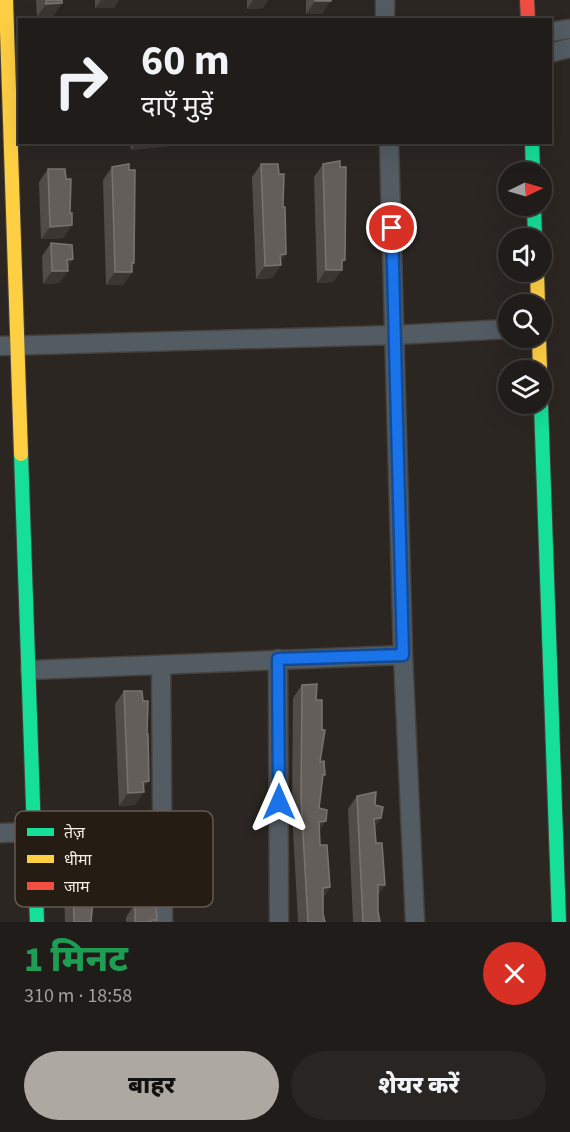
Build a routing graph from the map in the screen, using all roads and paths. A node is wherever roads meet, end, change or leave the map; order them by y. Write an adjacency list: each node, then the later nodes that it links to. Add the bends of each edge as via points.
1 (6, 0): 19 (street)
2 (385, 0): 5 (street)
3 (516, 0): 6 (street)
4 (527, 0): 7 (street)
5 (385, 18)
6 (517, 18)
7 (528, 18)
8 (570, 29): 9 (street)
9 (552, 32)
10 (570, 48): 11 (street)
11 (552, 52)
12 (389, 144): 18 (street)
13 (521, 144): 15 (street)
14 (532, 144): 16 (street)
15 (522, 162)
16 (533, 162)
17 (498, 330): 18 (street)
18 (395, 335): 19 (street); 22 (street)
19 (9, 346): 25 (street)
20 (530, 414): 37 (street)
21 (542, 414): 28 (street)
22 (403, 655): 23 (street); 36 (street)
23 (278, 659): 24 (street); 35 (street)
24 (161, 665): 25 (street); 27 (street)
25 (30, 670): 26 (street)
26 (33, 811)
27 (162, 811)
28 (563, 815): 38 (street)
29 (0, 833): 30 (street)
30 (15, 833)
31 (36, 907): 33 (street)
32 (163, 907): 34 (street)
33 (37, 922)
34 (163, 922)
35 (279, 922)
36 (415, 922)
37 (546, 922)
38 (559, 922)

